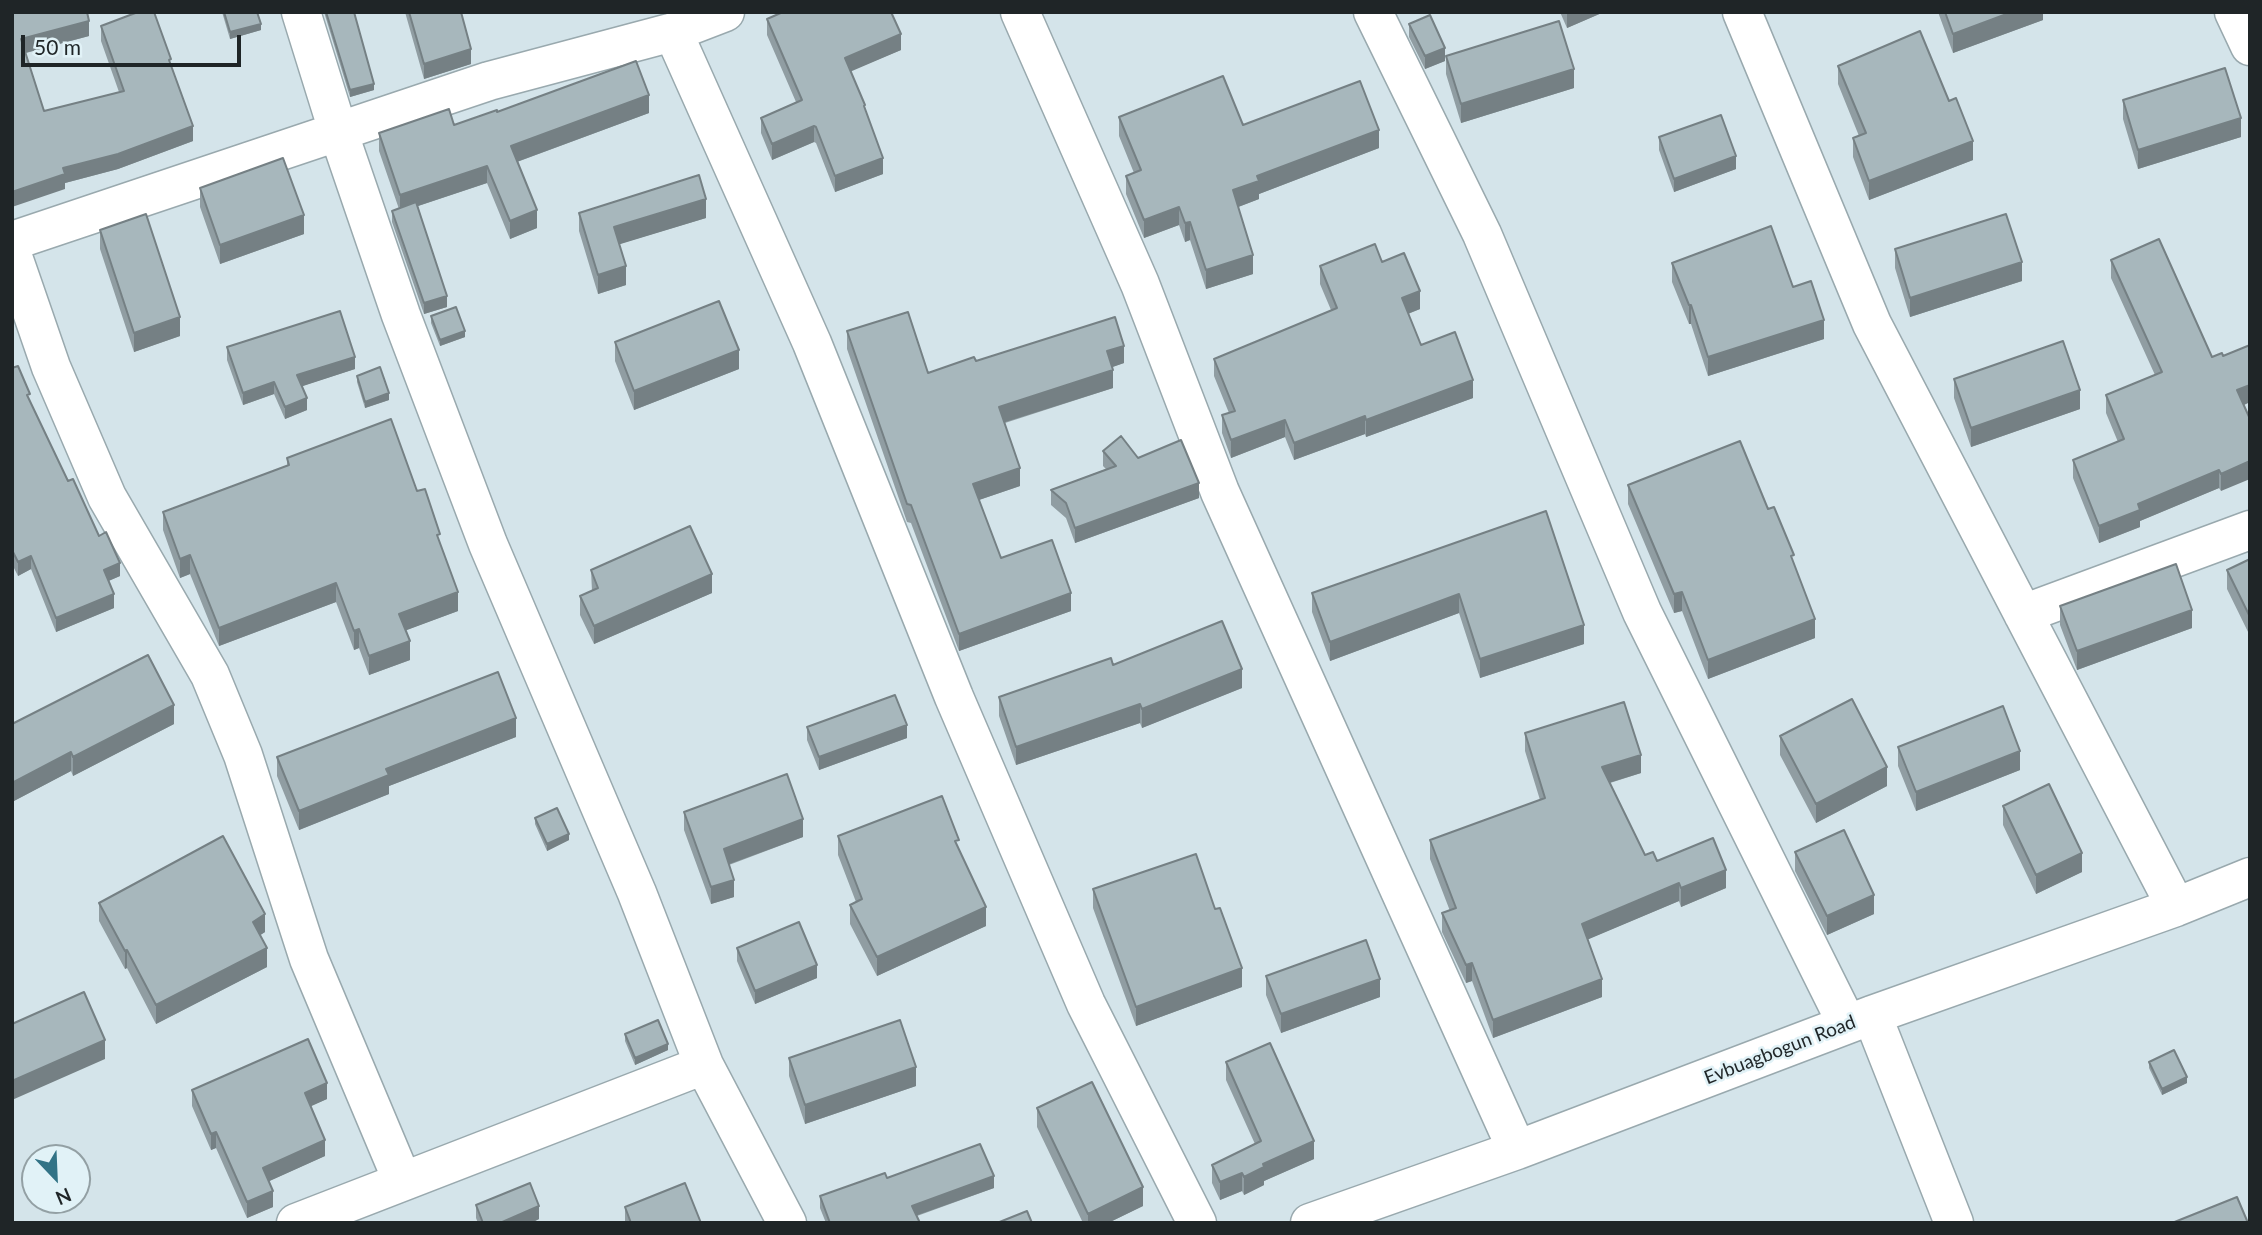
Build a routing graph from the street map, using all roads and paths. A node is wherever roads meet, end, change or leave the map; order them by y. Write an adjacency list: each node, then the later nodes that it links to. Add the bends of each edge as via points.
1 (301, 12): 9 (street)
2 (725, 12): 7 (street)
3 (1020, 12): 18 (street, via 1140,284 1220,492)
4 (1373, 12): 16 (street, via 1482,234 1642,612)
5 (1742, 12): 13 (street, via 1872,324)
6 (2234, 12): 8 (street)
7 (673, 32): 9 (street, via 489,81); 22 (street, via 812,343 954,697 1086,1004)
8 (2250, 46)
9 (338, 131): 10 (street); 17 (street, via 401,315 488,544 637,893)
10 (12, 241)
11 (12, 254): 19 (street, via 51,367 107,498 210,675 243,755 309,959)
12 (2250, 530): 13 (street)
13 (2023, 614): 15 (street)
14 (2250, 877): 15 (street, Evbuagbogun Road)
15 (2176, 907): 16 (street, Evbuagbogun Road)
16 (1860, 1020): 18 (street, Evbuagbogun Road); 24 (street)
17 (704, 1065): 19 (street); 21 (street)
18 (1517, 1150): 23 (street, Evbuagbogun Road)
19 (402, 1180): 20 (street)
20 (296, 1223)
21 (787, 1223)
22 (1197, 1223)
23 (1310, 1223)
24 (1954, 1223)

